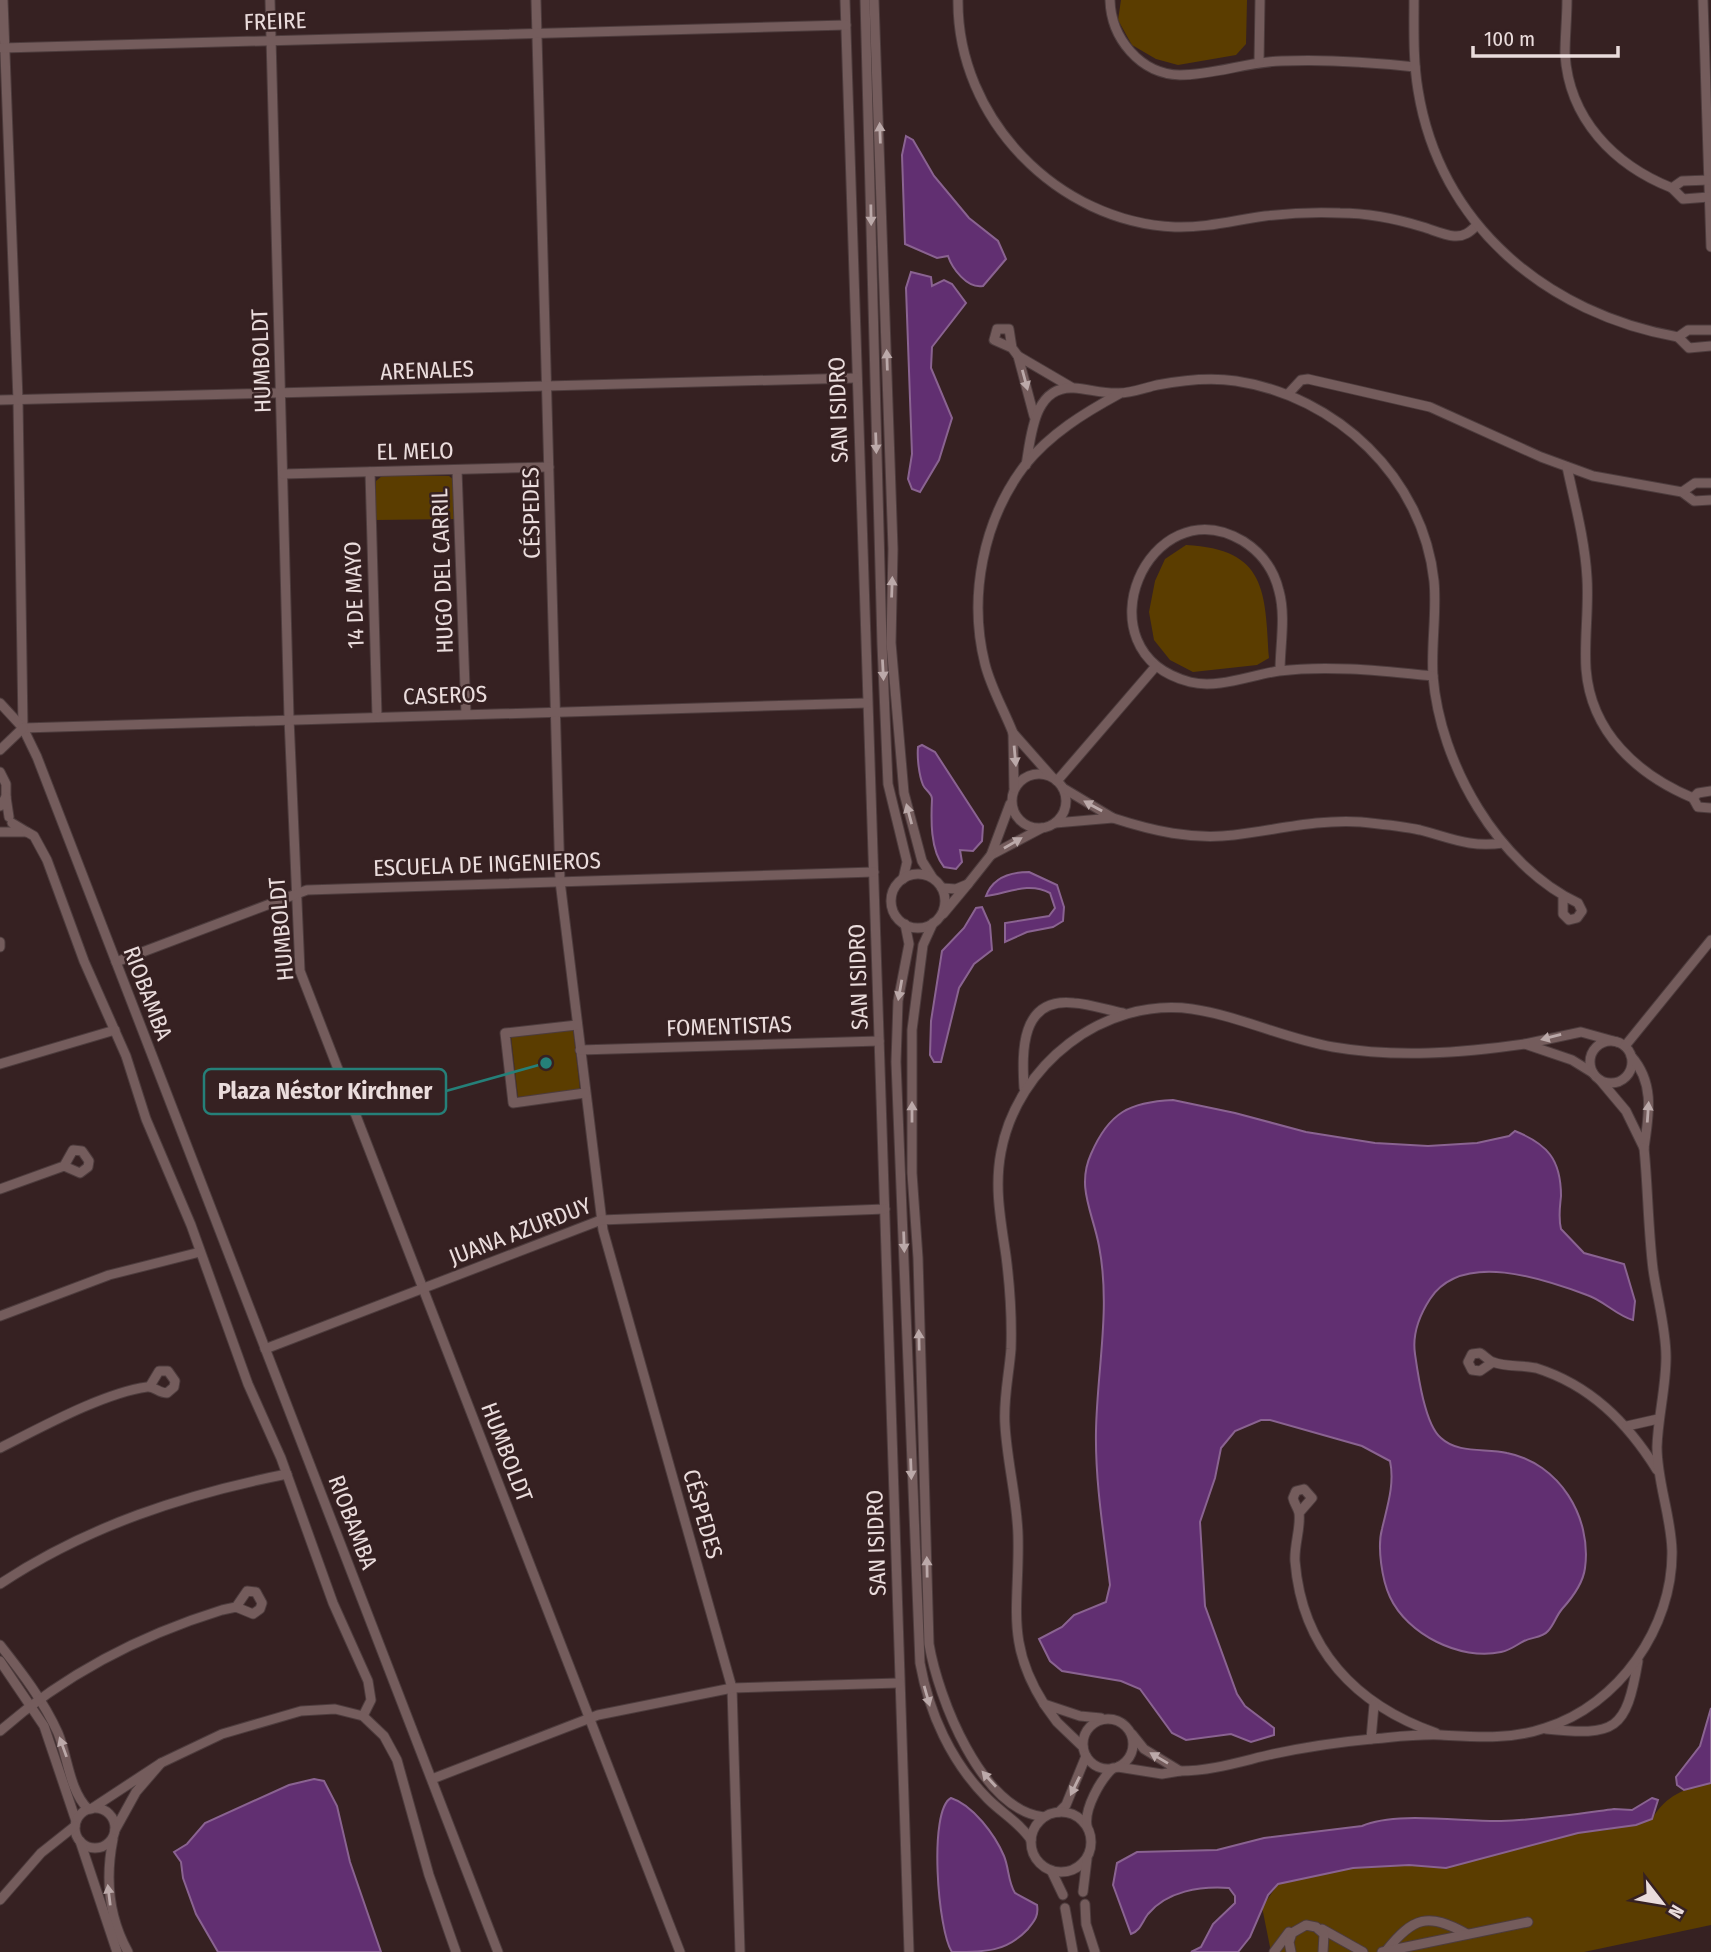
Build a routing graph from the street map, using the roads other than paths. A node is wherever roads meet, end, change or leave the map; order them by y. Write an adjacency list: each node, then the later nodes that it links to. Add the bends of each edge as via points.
1 (3, 0): 17 (street, RIOBAMBA)
2 (270, 0): 16 (street, HUMBOLDT)
3 (537, 0): 15 (street, CÉSPEDES)
4 (845, 0): 14 (street, SAN ISIDRO)
5 (865, 0): 13 (street)
6 (874, 0): 13 (street)
7 (958, 0): 25 (street, via 968,66 1001,132 1035,170 1095,208 1144,223 1179,227 1298,213 1382,217 1453,236 1467,234)
8 (1110, 0): 18 (street, via 1121,38 1134,56 1156,69 1181,75)
9 (1260, 0): 18 (street)
10 (1414, 0): 19 (street)
11 (1567, 0): 22 (street, via 1567,72 1588,124 1624,164)
12 (1703, 0): 20 (street)
13 (870, 16): 50 (street, one-way to 50); 50 (street, one-way to 13, via 894,549)
14 (846, 25): 15 (street, FREIRE); 32 (street, SAN ISIDRO)
15 (537, 33): 16 (street, FREIRE); 33 (street, CÉSPEDES)
16 (271, 40): 17 (street, FREIRE); 35 (street, HUMBOLDT)
17 (2, 48): 39 (street, RIOBAMBA)
18 (1259, 62): 19 (street, via 1341,60)
19 (1415, 67): 25 (street, via 1422,112 1436,151)
20 (1709, 180): 21 (street); 23 (street)
21 (1690, 181): 22 (street); 24 (street, via 1695,190)
22 (1672, 188): 24 (street, via 1678,197)
23 (1709, 197): 24 (street); 26 (street)
24 (1692, 198)
25 (1477, 225): 29 (street, via 1531,276 1578,306 1631,327)
26 (1711, 247)
27 (1696, 330): 28 (street); 29 (street); 31 (street, via 1701,339)
28 (1711, 330)
29 (1678, 337): 31 (street, via 1684,346)
30 (1711, 346): 31 (street)
31 (1698, 347)
32 (856, 378): 33 (street, ARENALES); 55 (street, SAN ISIDRO)
33 (547, 386): 35 (street, ARENALES); 42 (street, CÉSPEDES)
34 (1071, 387): 37 (street); 40 (street, via 1049,398); 40 (street, one-way to 40, via 1015,352)
35 (281, 393): 39 (street, ARENALES); 46 (street, HUMBOLDT)
36 (1289, 393): 37 (street, via 1211,379); 43 (street, via 1308,379 1394,396 1458,418); 53 (street, via 1346,427 1383,463 1409,501 1427,545 1434,581)
37 (1120, 394): 41 (street, via 1069,424)
38 (0, 400): 39 (street, ARENALES)
39 (18, 400): 60 (street, RIOBAMBA)
40 (1034, 416): 41 (street)
41 (1026, 465): 61 (street, via 992,526 978,601 985,664)
42 (549, 467): 44 (street, EL MELO); 56 (street, CÉSPEDES)
43 (1567, 467): 48 (street, via 1616,482); 68 (street, via 1587,575 1586,664 1593,701 1606,730 1634,765)
44 (457, 470): 45 (street, EL MELO); 57 (street, HUGO DEL CARRIL)
45 (370, 472): 46 (street, EL MELO); 58 (street, 14 DE MAYO)
46 (283, 474): 59 (street, HUMBOLDT)
47 (1706, 484): 48 (street, via 1695,483); 49 (street)
48 (1682, 492): 49 (street, via 1693,501)
49 (1707, 500)
50 (886, 622): 79 (street, one-way to 50, via 922,861 904,793); 80 (street, one-way to 80, via 888,784 907,862)
51 (1156, 666): 52 (street, via 1176,678 1202,684); 52 (street, via 1141,647 1133,625 1131,602 1136,580 1149,558 1166,543 1188,533 1212,531 1249,545 1276,579 1281,610); 64 (street)
52 (1280, 671): 53 (street, via 1355,669)
53 (1433, 676): 76 (street, via 1453,756 1478,807)
54 (0, 703): 60 (street)
55 (867, 703): 56 (street, CASEROS); 78 (street, SAN ISIDRO)
56 (555, 711): 57 (street, CASEROS); 81 (street, CÉSPEDES)
57 (466, 714): 58 (street, CASEROS)
58 (377, 716): 59 (street, CASEROS)
59 (289, 718): 60 (street, CASEROS); 84 (street, HUMBOLDT)
60 (23, 728): 62 (street); 89 (street, RIOBAMBA)
61 (1013, 733): 64 (street); 66 (street, one-way to 66)
62 (0, 750)
63 (0, 772): 67 (street)
64 (1057, 782): 66 (street, via 1043,774 1028,776); 72 (street, one-way to 64); 73 (street, via 1065,808)
65 (1711, 792): 68 (street)
66 (1013, 794): 73 (street, via 1015,814 1021,821 1034,828); 77 (street)
67 (6, 797): 69 (street); 71 (street)
68 (1693, 798): 70 (street, via 1698,807)
69 (0, 806)
70 (1711, 808)
71 (7, 818): 74 (street); 75 (street)
72 (1113, 818): 73 (street); 76 (street, via 1198,837 1335,821 1416,830 1475,846)
73 (1049, 825): 77 (street, one-way to 73)
74 (4, 832): 75 (street)
75 (27, 832): 92 (street, via 40,845)
76 (1503, 843): 85 (street)
77 (991, 856): 82 (street)
78 (874, 872): 81 (street, ESCUELA DE INGENIEROS); 93 (street, SAN ISIDRO)
79 (932, 877): 80 (street, via 917,874); 83 (street)
80 (903, 879): 87 (street, via 894,890 892,904)
81 (560, 881): 84 (street, ESCUELA DE INGENIEROS); 91 (street, CÉSPEDES)
82 (968, 884): 83 (street); 86 (street)
83 (942, 888): 86 (street, via 945,904)
84 (295, 892): 89 (street, ESCUELA DE INGENIEROS); 111 (street, HUMBOLDT, via 303,984)
85 (1563, 898)
86 (936, 921): 87 (street, via 919,928); 107 (street, one-way to 86, via 912,1030 923,946)
87 (905, 924): 106 (street, one-way to 106, via 909,944 898,1001 896,1062)
88 (1711, 940): 95 (street)
89 (116, 962): 113 (street, RIOBAMBA)
90 (1124, 1013): 94 (street, via 1189,1009 1300,1040 1367,1051 1430,1054); 101 (street, via 1062,1048); 101 (street, via 1074,1003 1042,1011 1031,1021 1023,1041)
91 (577, 1025): 96 (street, CÉSPEDES); 102 (street, via 505,1033 513,1103)
92 (115, 1030): 98 (street); 110 (street)
93 (879, 1041): 96 (street, FOMENTISTAS); 108 (street, SAN ISIDRO)
94 (1525, 1044): 95 (street, one-way to 94, via 1581,1032); 99 (street, via 1572,1060)
95 (1621, 1044): 97 (street); 99 (street, via 1605,1041 1595,1048 1590,1058)
96 (580, 1049): 102 (street, CÉSPEDES)
97 (1631, 1056): 100 (street, via 1631,1067 1622,1079); 103 (street, one-way to 97, via 1647,1079)
98 (0, 1064)
99 (1593, 1073): 100 (street)
100 (1600, 1080): 103 (street, via 1626,1111)
101 (1024, 1088): 134 (street, via 1007,1126 998,1173 1011,1322 1004,1418 1018,1536 1017,1638 1023,1666)
102 (585, 1093): 109 (street, CÉSPEDES)
103 (1644, 1148): 116 (street, via 1653,1270 1667,1355)
104 (64, 1166): 105 (street)
105 (0, 1189)
106 (902, 1198): 107 (street); 117 (street, one-way to 117)
107 (914, 1198): 118 (street, one-way to 107)
108 (885, 1209): 109 (street, JUANA AZURDUY); 131 (street, SAN ISIDRO)
109 (601, 1220): 111 (street, JUANA AZURDUY); 132 (street, CÉSPEDES)
110 (200, 1252): 112 (street, via 98,1279); 122 (street)
111 (423, 1289): 113 (street, JUANA AZURDUY); 137 (street, HUMBOLDT)
112 (0, 1316)
113 (265, 1349): 148 (street, RIOBAMBA)
114 (1493, 1362): 119 (street, via 1535,1368 1574,1384)
115 (150, 1386): 120 (street, via 68,1415)
116 (1658, 1419): 119 (street); 121 (street)
117 (910, 1423): 118 (street); 128 (street, one-way to 128)
118 (921, 1423): 126 (street, one-way to 118)
119 (1627, 1426): 121 (street)
120 (0, 1448)
121 (1657, 1471): 129 (street, via 1669,1515 1671,1568 1664,1604)
122 (287, 1474): 124 (street, via 187,1497 117,1522); 136 (street, via 333,1603 368,1681 370,1700)
123 (1299, 1513): 135 (street, via 1295,1561 1311,1626 1339,1671)
124 (0, 1584)
125 (236, 1607): 133 (street, via 195,1618 131,1645)
126 (929, 1644): 128 (street); 151 (street, one-way to 126, via 1021,1809 979,1768 946,1709)
127 (0, 1645): 133 (street)
128 (918, 1646): 155 (street, one-way to 155, via 929,1703 948,1746 975,1785)
129 (1639, 1656): 139 (street, via 1624,1676 1590,1705); 139 (street, via 1631,1700 1617,1722 1590,1732)
130 (0, 1661): 133 (street)
131 (899, 1683): 132 (street); 175 (street, SAN ISIDRO)
132 (732, 1688): 137 (street); 174 (street, CÉSPEDES)
133 (36, 1702): 140 (street); 149 (street, one-way to 133, via 76,1791 66,1754); 152 (street)
134 (1044, 1704): 138 (street); 144 (street)
135 (1374, 1705): 142 (street); 143 (street)
136 (363, 1716): 145 (street, via 335,1709 301,1711 222,1734); 171 (street, via 384,1736 397,1760)
137 (590, 1717): 148 (street); 173 (street, HUMBOLDT)
138 (1106, 1719): 141 (street, via 1120,1722); 144 (street, via 1087,1730)
139 (1544, 1729): 142 (street, via 1491,1738)
140 (0, 1731)
141 (1130, 1732): 146 (street, via 1132,1750); 147 (street, one-way to 141, via 1144,1749)
142 (1441, 1735): 143 (street)
143 (1371, 1739): 147 (street, via 1297,1749 1211,1769)
144 (1084, 1752): 146 (street, via 1100,1768); 150 (street, one-way to 150, via 1071,1794)
145 (161, 1763): 149 (street); 154 (street, via 136,1792)
146 (1116, 1768): 147 (street, via 1162,1774); 153 (street, via 1106,1775 1086,1815)
147 (1180, 1770)
148 (432, 1779): 172 (street, RIOBAMBA)
149 (89, 1809): 152 (street); 154 (street, via 108,1813)
150 (1059, 1812): 151 (street); 153 (street, via 1076,1815)
151 (1044, 1817): 155 (street)
152 (76, 1824): 156 (street); 161 (street, via 41,1853)
153 (1088, 1828): 157 (street)
154 (114, 1833): 156 (street, via 98,1848); 170 (street, one-way to 154, via 109,1899)
155 (1031, 1840): 158 (street, via 1038,1861)
156 (80, 1841): 170 (street)
157 (1088, 1856): 158 (street, via 1072,1870); 159 (street)
158 (1051, 1870): 160 (street)
159 (1083, 1892)
160 (1063, 1895)
161 (0, 1900)
162 (1085, 1904): 165 (street)
163 (1065, 1908): 168 (street)
164 (1528, 1922): 169 (street)
165 (1086, 1924): 168 (street); 177 (street)
166 (1299, 1926): 167 (street); 178 (street); 179 (street, via 1290,1936)
167 (1317, 1927): 180 (street, via 1325,1938); 181 (street)
168 (1069, 1928): 176 (street)
169 (1467, 1934): 182 (street); 182 (street, via 1420,1920)
170 (120, 1951)
171 (456, 1952)
172 (498, 1952)
173 (680, 1952)
174 (740, 1952)
175 (909, 1952)
176 (1073, 1952)
177 (1095, 1952)
178 (1274, 1952)
179 (1291, 1952)
180 (1323, 1952)
181 (1363, 1952)
182 (1384, 1952)

